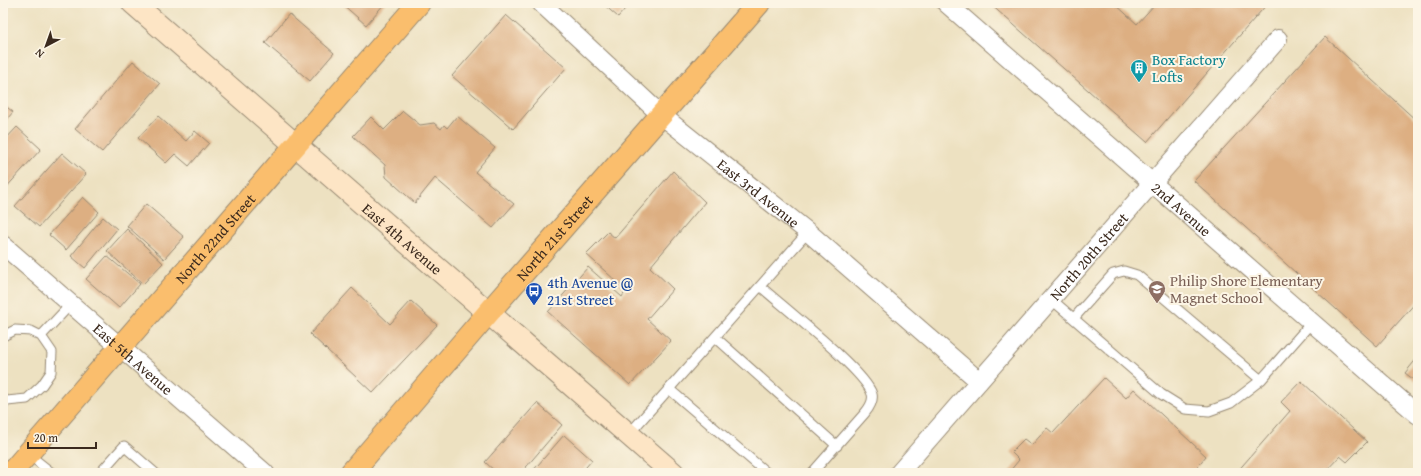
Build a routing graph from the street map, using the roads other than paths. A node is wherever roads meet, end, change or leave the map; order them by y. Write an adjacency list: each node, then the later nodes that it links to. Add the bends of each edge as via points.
1 (133, 3): 8 (street, East 4th Avenue)
2 (419, 3): 8 (main road, North 22nd Street)
3 (541, 3): 7 (street, East 3rd Avenue)
4 (759, 3): 7 (main road, North 21st Street)
5 (946, 3): 9 (street, 2nd Avenue)
6 (1278, 38): 9 (street, North 20th Street)
7 (660, 114): 10 (street, East 3rd Avenue); 15 (main road, North 21st Street)
8 (295, 146): 15 (street, East 4th Avenue); 21 (main road, North 22nd Street)
9 (1152, 183): 13 (street, North 20th Street); 17 (street, 2nd Avenue)
10 (808, 232): 12 (lane); 23 (street, East 3rd Avenue)
11 (3, 244): 14 (street, East 5th Avenue)
12 (760, 286): 20 (lane); 28 (lane, via 854,369 867,384 872,395 871,405)
13 (1051, 299): 16 (lane); 23 (street, North 20th Street)
14 (71, 304): 19 (lane); 21 (street, East 5th Avenue)
15 (489, 312): 27 (street, East 4th Avenue); 35 (main road, North 21st Street)
16 (1074, 318): 22 (lane, via 1161,394 1185,409 1209,411 1232,403); 22 (lane, via 1113,274 1124,271 1138,275)
17 (1312, 322): 22 (lane); 26 (street, 2nd Avenue)
18 (3, 336): 19 (lane, via 15,330 31,331)
19 (41, 336): 25 (lane, via 52,352 51,372 27,399)
20 (715, 337): 24 (lane); 28 (lane)
21 (121, 348): 29 (main road, North 22nd Street); 34 (street, East 5th Avenue)
22 (1261, 380)
23 (979, 381): 39 (street, North 20th Street)
24 (669, 389): 27 (lane); 37 (lane)
25 (3, 399)
26 (1418, 415)
27 (629, 434): 36 (street, East 4th Avenue)
28 (836, 446): 38 (lane)
29 (28, 454): 30 (main road, North 22nd Street); 31 (lane)
30 (11, 473)
31 (52, 473)
32 (100, 473): 33 (lane, via 124,446)
33 (155, 473)
34 (264, 473)
35 (351, 473)
36 (673, 473)
37 (767, 473)
38 (812, 473)
39 (899, 473)

